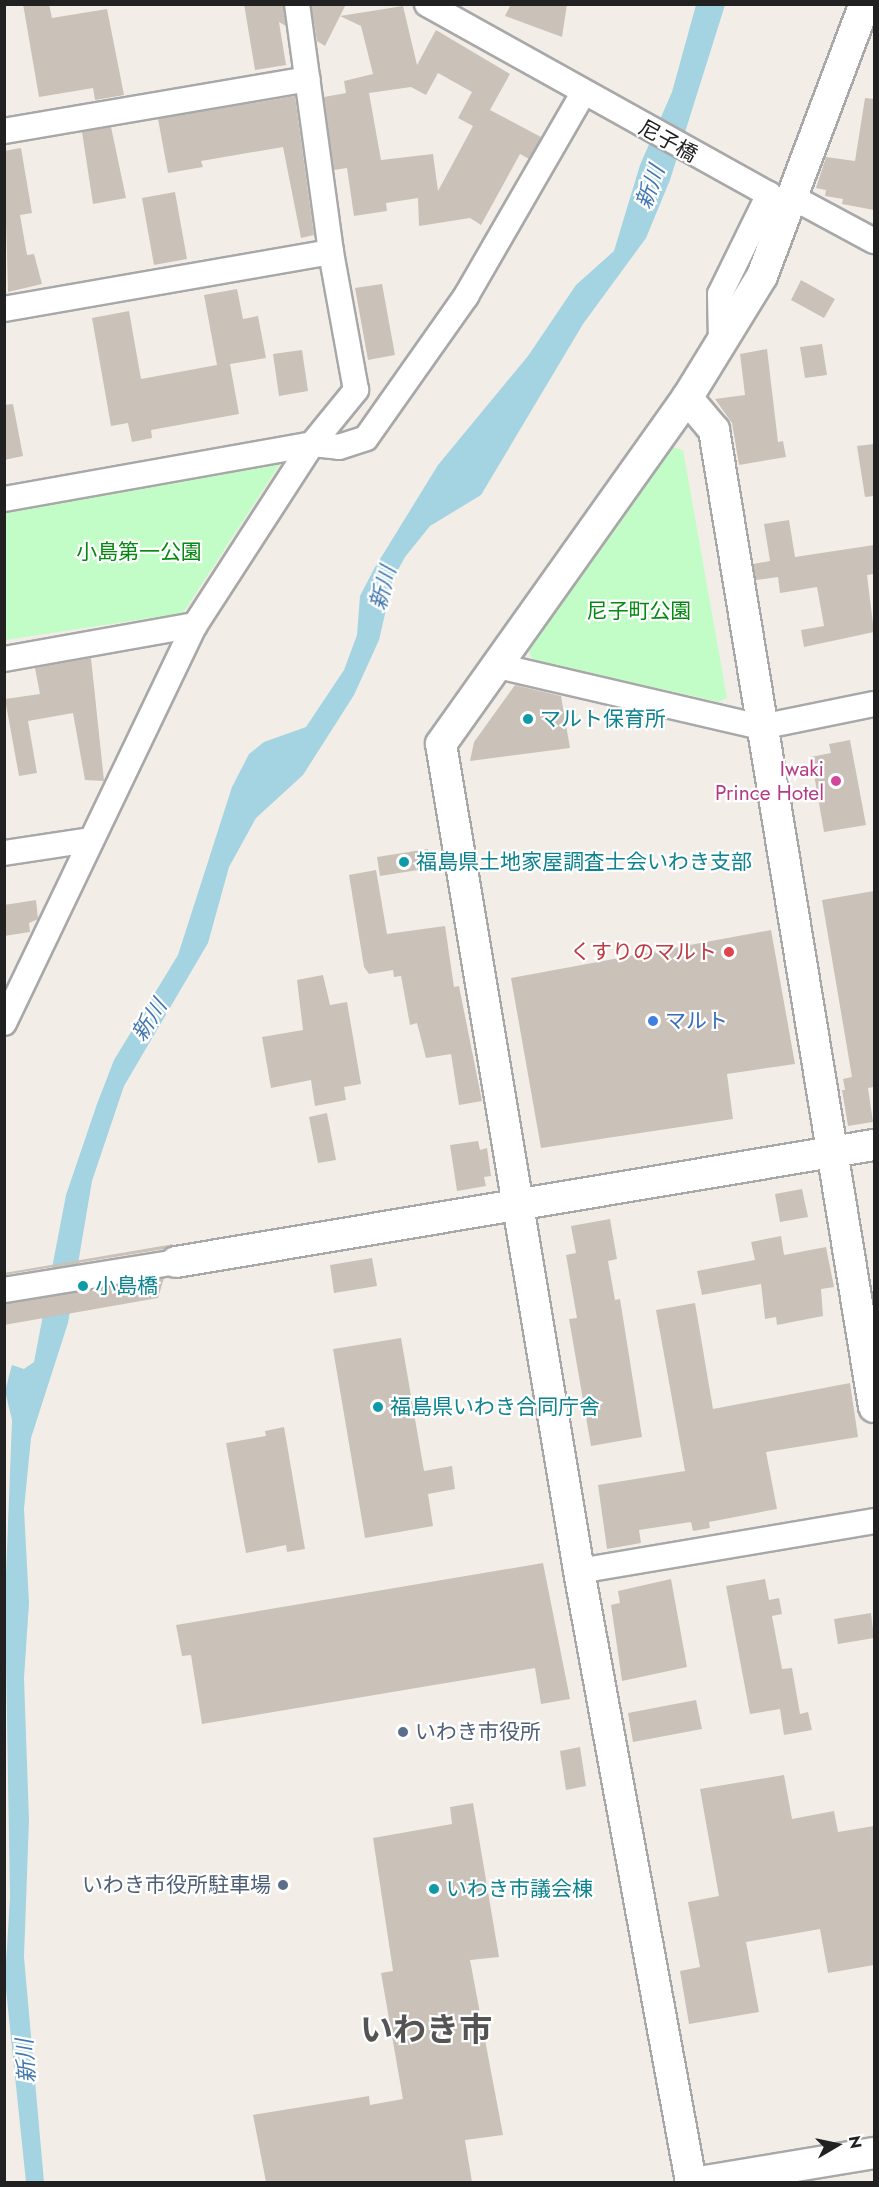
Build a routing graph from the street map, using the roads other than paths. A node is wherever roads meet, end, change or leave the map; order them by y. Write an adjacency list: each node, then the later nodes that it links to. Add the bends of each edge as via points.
1 (297, 4): 4 (street)
2 (427, 4): 5 (street, 尼子橋)
3 (865, 4): 7 (street)
4 (308, 79): 6 (street); 9 (street)
5 (583, 93): 11 (street, 尼子橋, via 769,194 720,294); 13 (street, via 466,297 366,438 339,447)
6 (4, 132)
7 (794, 198): 8 (street); 11 (street, via 762,276)
8 (874, 241)
9 (331, 252): 10 (street); 13 (street, via 356,390)
10 (4, 309)
11 (721, 341): 12 (street)
12 (687, 398): 17 (street); 19 (street, via 714,430)
13 (312, 444): 14 (street); 15 (street)
14 (4, 499)
15 (195, 625): 16 (street); 20 (street)
16 (4, 659)
17 (494, 665): 19 (street); 25 (street, via 441,744)
18 (874, 704): 19 (street)
19 (761, 727): 24 (street)
20 (90, 840): 21 (street); 22 (street)
21 (4, 854)
22 (5, 1022)
23 (874, 1145): 24 (street)
24 (833, 1152): 25 (street); 28 (street)
25 (518, 1205): 26 (street); 30 (street)
26 (176, 1262): 27 (street)
27 (4, 1290)
28 (874, 1407)
29 (874, 1521): 30 (street)
30 (579, 1571): 32 (street)
31 (874, 2153): 33 (street)
32 (691, 2182)
33 (699, 2182)

